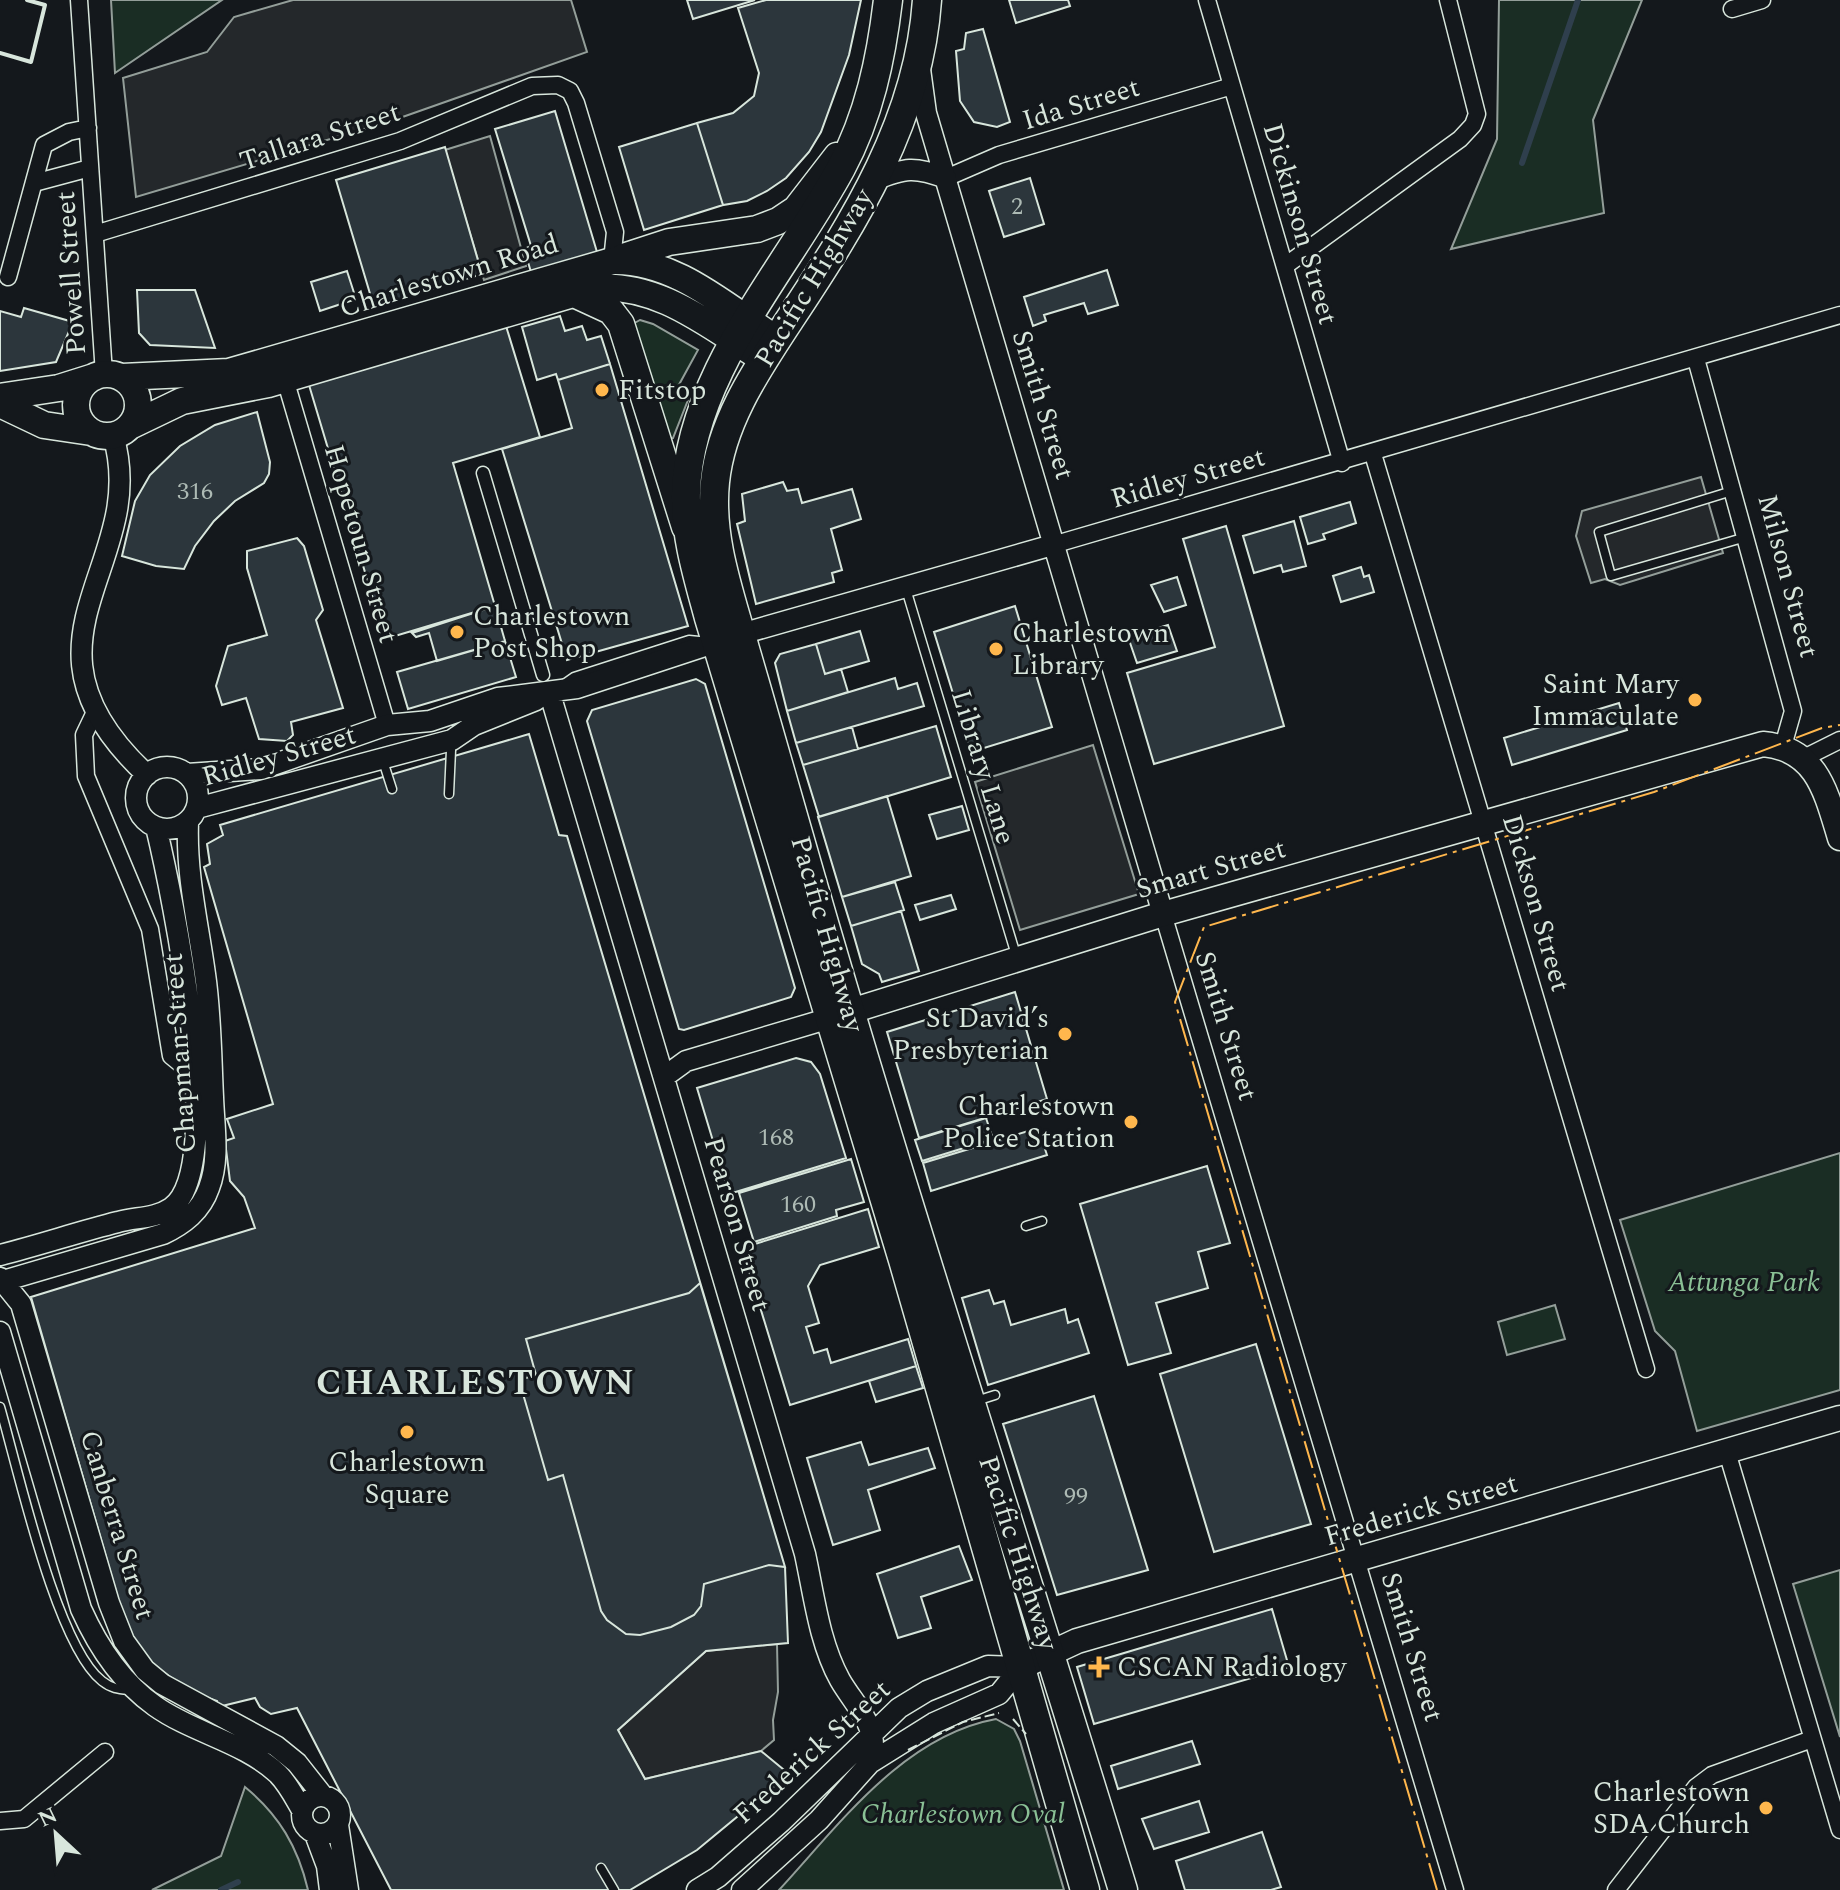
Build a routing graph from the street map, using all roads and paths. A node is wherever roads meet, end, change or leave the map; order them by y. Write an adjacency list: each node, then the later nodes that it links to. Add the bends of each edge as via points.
1 (79, 0): 11 (street, Powell Street)
2 (888, 0): 10 (highway, Pacific Highway, via 880,61)
3 (927, 0): 8 (highway, Pacific Highway)
4 (1207, 0): 9 (street, Dickinson Street)
5 (1448, 0): 18 (street, via 1477,114 1473,125)
6 (1762, 0): 7 (street)
7 (1732, 9)
8 (920, 65): 13 (street, Smith Street, via 926,113); 14 (highway, Pacific Highway, via 901,124)
9 (1232, 86): 13 (street, Ida Street, via 999,155); 18 (street, Dickinson Street)
10 (859, 127): 17 (main road, via 788,216 757,229 669,242); 22 (highway, Pacific Highway, via 842,167)
11 (88, 128): 12 (street, Powell Street); 15 (street, Powell Street, via 44,145)
12 (90, 168): 15 (street, Powell Street); 16 (street, Powell Street)
13 (946, 178): 14 (street, via 921,168); 36 (street, Smith Street)
14 (874, 180): 23 (highway, Pacific Highway)
15 (34, 183): 19 (street, Powell Street)
16 (95, 234): 17 (street, Tallara Street, via 400,141 532,86 558,85 570,91 576,103 615,232); 25 (street, Powell Street)
17 (612, 261): 22 (main road, Charlestown Road, via 659,267 695,285); 25 (main road, Charlestown Road, via 260,365 200,376)
18 (1285, 266): 31 (street, Dickinson Street)
19 (8, 277)
20 (572, 293): 22 (main road, Charlestown Road, via 614,286 643,290); 26 (main road, Charlestown Road); 34 (main road, via 611,311 621,324 677,512)
21 (1840, 315): 24 (street, Ridley Street)
22 (741, 332): 23 (main road, Charlestown Road); 34 (highway, Pacific Highway, via 703,405 692,445)
23 (769, 349): 38 (highway, Pacific Highway, via 729,428 715,480)
24 (1696, 359): 30 (street, Ridley Street); 33 (street, Milson Street)
25 (107, 376): 27 (main road, Charlestown Road); 29 (main road, via 136,395 136,417); 29 (main road, via 78,393 76,403 82,424)
26 (285, 379): 29 (main road, Charlestown Road, via 182,401); 42 (street, Hopetoun Street)
27 (0, 397)
28 (0, 404): 29 (main road, via 44,425)
29 (111, 431): 40 (street, via 120,463 117,497 77,644 80,673)
30 (1373, 454): 31 (street, Ridley Street); 52 (street, Dickson Street)
31 (1342, 463): 36 (street, Ridley Street)
32 (483, 473): 39 (street)
33 (1734, 491): 35 (street, Milson Street); 35 (lane, via 1599,532 1611,576)
34 (688, 533): 38 (highway, Pacific Highway)
35 (1747, 536): 45 (street, Milson Street, via 1793,711)
36 (1056, 544): 37 (street, Ridley Street); 55 (street, Smith Street)
37 (906, 588): 38 (street, Ridley Street); 56 (lane, Library Lane)
38 (729, 638): 39 (street, Ridley Street); 57 (highway, Pacific Highway)
39 (547, 684): 41 (street, Ridley Street); 43 (street, Ridley Street); 59 (street, Pearson Street)
40 (95, 712): 48 (street, via 120,753); 58 (street, Chapman Street, via 84,735 86,776 150,929 171,1056 182,1065)
41 (445, 716): 42 (street, Ridley Street); 43 (street, via 453,725)
42 (379, 729): 46 (street, Ridley Street, via 370,746); 47 (street, Ridley Street, via 261,769)
43 (450, 740): 46 (street, Ridley Street); 50 (lane)
44 (1840, 740): 45 (street)
45 (1793, 752): 52 (main road, Smart Street, via 1763,744 1737,749); 54 (main road, via 1819,780)
46 (379, 757): 49 (lane); 51 (street, Ridley Street)
47 (187, 774): 48 (street, via 167,768); 51 (street, via 198,793)
48 (147, 775): 53 (street, via 137,790 138,808)
49 (392, 789)
50 (449, 794)
51 (192, 815): 53 (street, via 174,829); 63 (street, Chapman Street, via 189,875 209,1006 216,1138 209,1190 195,1213 163,1234)
52 (1485, 821): 55 (main road, Smart Street); 66 (street, Dickson Street)
53 (156, 827): 58 (street, Chapman Street, via 184,963)
54 (1840, 838)
55 (1163, 914): 56 (main road, Smart Street); 70 (street, Smith Street)
56 (1017, 959): 57 (main road, Smart Street)
57 (840, 1014): 59 (street, Smart Street, via 686,1061); 71 (highway, Pacific Highway, via 982,1399); 72 (highway, Pacific Highway)
58 (193, 1065): 62 (street, Chapman Street, via 193,1170 183,1197 159,1214)
59 (664, 1077): 74 (street, Pearson Street, via 805,1554 825,1644 844,1686)
60 (1042, 1221): 61 (lane)
61 (1026, 1226)
62 (0, 1255)
63 (1, 1280): 78 (street, Canberra Street, via 21,1304 124,1641 162,1684 276,1746)
64 (0, 1332): 65 (street, Canberra Street)
65 (4, 1367): 73 (street, Canberra Street, via 81,1609 105,1654)
66 (1646, 1369)
67 (0, 1407): 73 (lane, Canberra Street, via 57,1605 73,1643 100,1680 114,1689)
68 (1840, 1418): 69 (main road, Frederick Street)
69 (1727, 1452): 70 (main road, Frederick Street); 75 (street)
70 (1357, 1560): 71 (main road, Frederick Street); 92 (street, Smith Street)
71 (1051, 1652): 72 (main road, Frederick Street); 91 (highway, Pacific Highway)
72 (1021, 1667): 74 (street, Frederick Street, via 988,1666 969,1673 927,1691); 77 (street, Frederick Street, via 999,1694 934,1723); 90 (highway, Pacific Highway)
73 (135, 1690): 79 (street, Canberra Street, via 186,1724 265,1764 281,1776)
74 (873, 1729): 77 (street); 88 (street, Frederick Street, via 781,1822)
75 (1812, 1739): 82 (street); 93 (street, via 1712,1775 1696,1787)
76 (105, 1752): 80 (street, via 24,1819)
77 (870, 1763): 89 (street, Frederick Street, via 810,1829)
78 (323, 1796): 79 (street, via 309,1800); 81 (street, via 336,1803)
79 (302, 1810): 83 (street, via 303,1822)
80 (0, 1821)
81 (338, 1825): 83 (street, via 327,1834); 86 (street)
82 (1840, 1830)
83 (315, 1834): 85 (street)
84 (601, 1868): 87 (lane)
85 (330, 1890)
86 (348, 1890)
87 (614, 1890)
88 (697, 1890)
89 (742, 1890)
90 (1085, 1890)
91 (1123, 1890)
92 (1455, 1890)
93 (1616, 1890)

